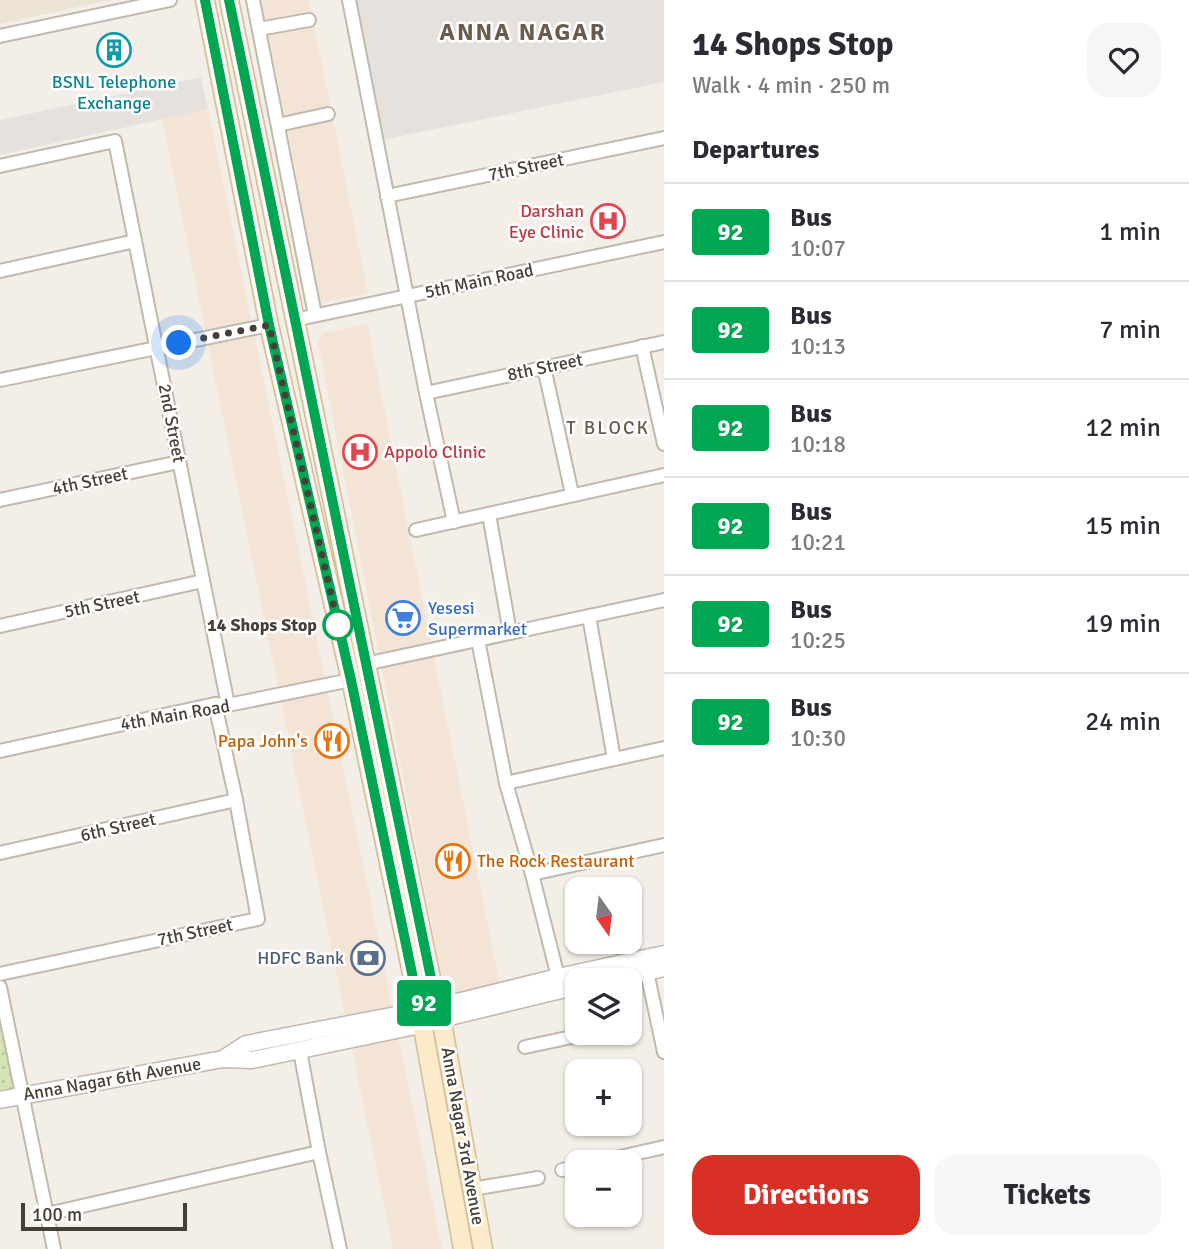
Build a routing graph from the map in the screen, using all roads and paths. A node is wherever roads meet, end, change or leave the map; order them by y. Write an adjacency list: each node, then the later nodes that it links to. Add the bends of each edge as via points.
1 (170, 0): 8 (street)
2 (205, 0): 20 (main road, Anna Nagar 3rd Avenue)
3 (229, 0): 19 (main road, Anna Nagar 3rd Avenue)
4 (253, 0): 7 (street)
5 (349, 0): 13 (street)
6 (309, 20): 7 (street)
7 (258, 29): 10 (street)
8 (0, 36)
9 (328, 114): 10 (street)
10 (278, 125): 18 (street)
11 (664, 138): 13 (street, 7th Street)
12 (0, 166): 14 (street, 2nd Street, via 115,141)
13 (387, 196): 17 (street)
14 (135, 242): 16 (street); 23 (street, 2nd Street)
15 (664, 242): 17 (street, 5th Main Road)
16 (0, 271)
17 (407, 296): 18 (street, 5th Main Road); 26 (street)
18 (315, 315): 19 (street, 5th Main Road)
19 (294, 320): 41 (main road, Anna Nagar 3rd Avenue)
20 (269, 325): 23 (street); 42 (main road, Anna Nagar 3rd Avenue)
21 (664, 342): 22 (street, 8th Street)
22 (642, 346): 24 (street, 8th Street); 27 (street)
23 (156, 348): 25 (street); 28 (street, 2nd Street)
24 (544, 367): 26 (street, 8th Street); 30 (street)
25 (0, 380)
26 (426, 393): 33 (street)
27 (664, 444)
28 (179, 462): 31 (street, 4th Street); 35 (street, 2nd Street)
29 (664, 475): 30 (street)
30 (572, 494): 32 (street)
31 (0, 500)
32 (489, 514): 33 (street); 39 (street)
33 (454, 522): 34 (street)
34 (416, 530)
35 (203, 581): 38 (street, 5th Street); 44 (street, 2nd Street)
36 (664, 600): 37 (street)
37 (589, 616): 39 (street); 47 (street)
38 (0, 626)
39 (510, 633): 40 (street)
40 (478, 640): 41 (street); 48 (street)
41 (365, 664): 61 (main road, Anna Nagar 3rd Avenue)
42 (351, 680): 44 (street, 4th Main Road); 61 (main road, Anna Nagar 3rd Avenue)
43 (215, 704): 44 (street, 4th Main Road); 46 (street, 4th Main Road); 49 (street, 7th Street)
44 (229, 705)
45 (664, 748): 47 (street)
46 (0, 751)
47 (614, 759): 48 (street)
48 (506, 783): 52 (street)
49 (236, 800): 51 (street, 6th Street); 57 (street, 7th Street, via 258,919)
50 (664, 845): 52 (street)
51 (0, 853)
52 (532, 874): 58 (street)
53 (664, 954): 58 (street)
54 (664, 968): 55 (street)
55 (647, 972): 56 (street); 65 (street)
56 (642, 973)
57 (0, 974)
58 (558, 977): 61 (street)
59 (0, 987): 67 (street)
60 (565, 989): 61 (street, Anna Nagar 6th Avenue)
61 (430, 1015): 64 (street, Anna Nagar 6th Avenue); 66 (street, Anna Nagar 6th Avenue, via 246,1044); 75 (main road, Anna Nagar 3rd Avenue); 79 (main road, Anna Nagar 3rd Avenue)
62 (565, 1039): 63 (street)
63 (526, 1047)
64 (300, 1051): 66 (street, Anna Nagar 6th Avenue, via 252,1060); 70 (street)
65 (664, 1052)
66 (223, 1059): 67 (street, Anna Nagar 6th Avenue)
67 (22, 1095): 68 (street, Anna Nagar 6th Avenue); 76 (street)
68 (0, 1100)
69 (664, 1147): 71 (street)
70 (319, 1152): 76 (street); 78 (street)
71 (642, 1152)
72 (565, 1169): 73 (street)
73 (562, 1170)
74 (538, 1178): 75 (street)
75 (472, 1189): 80 (main road, Anna Nagar 3rd Avenue)
76 (47, 1214): 77 (street)
77 (54, 1249)
78 (340, 1249)
79 (463, 1249)
80 (483, 1249)

